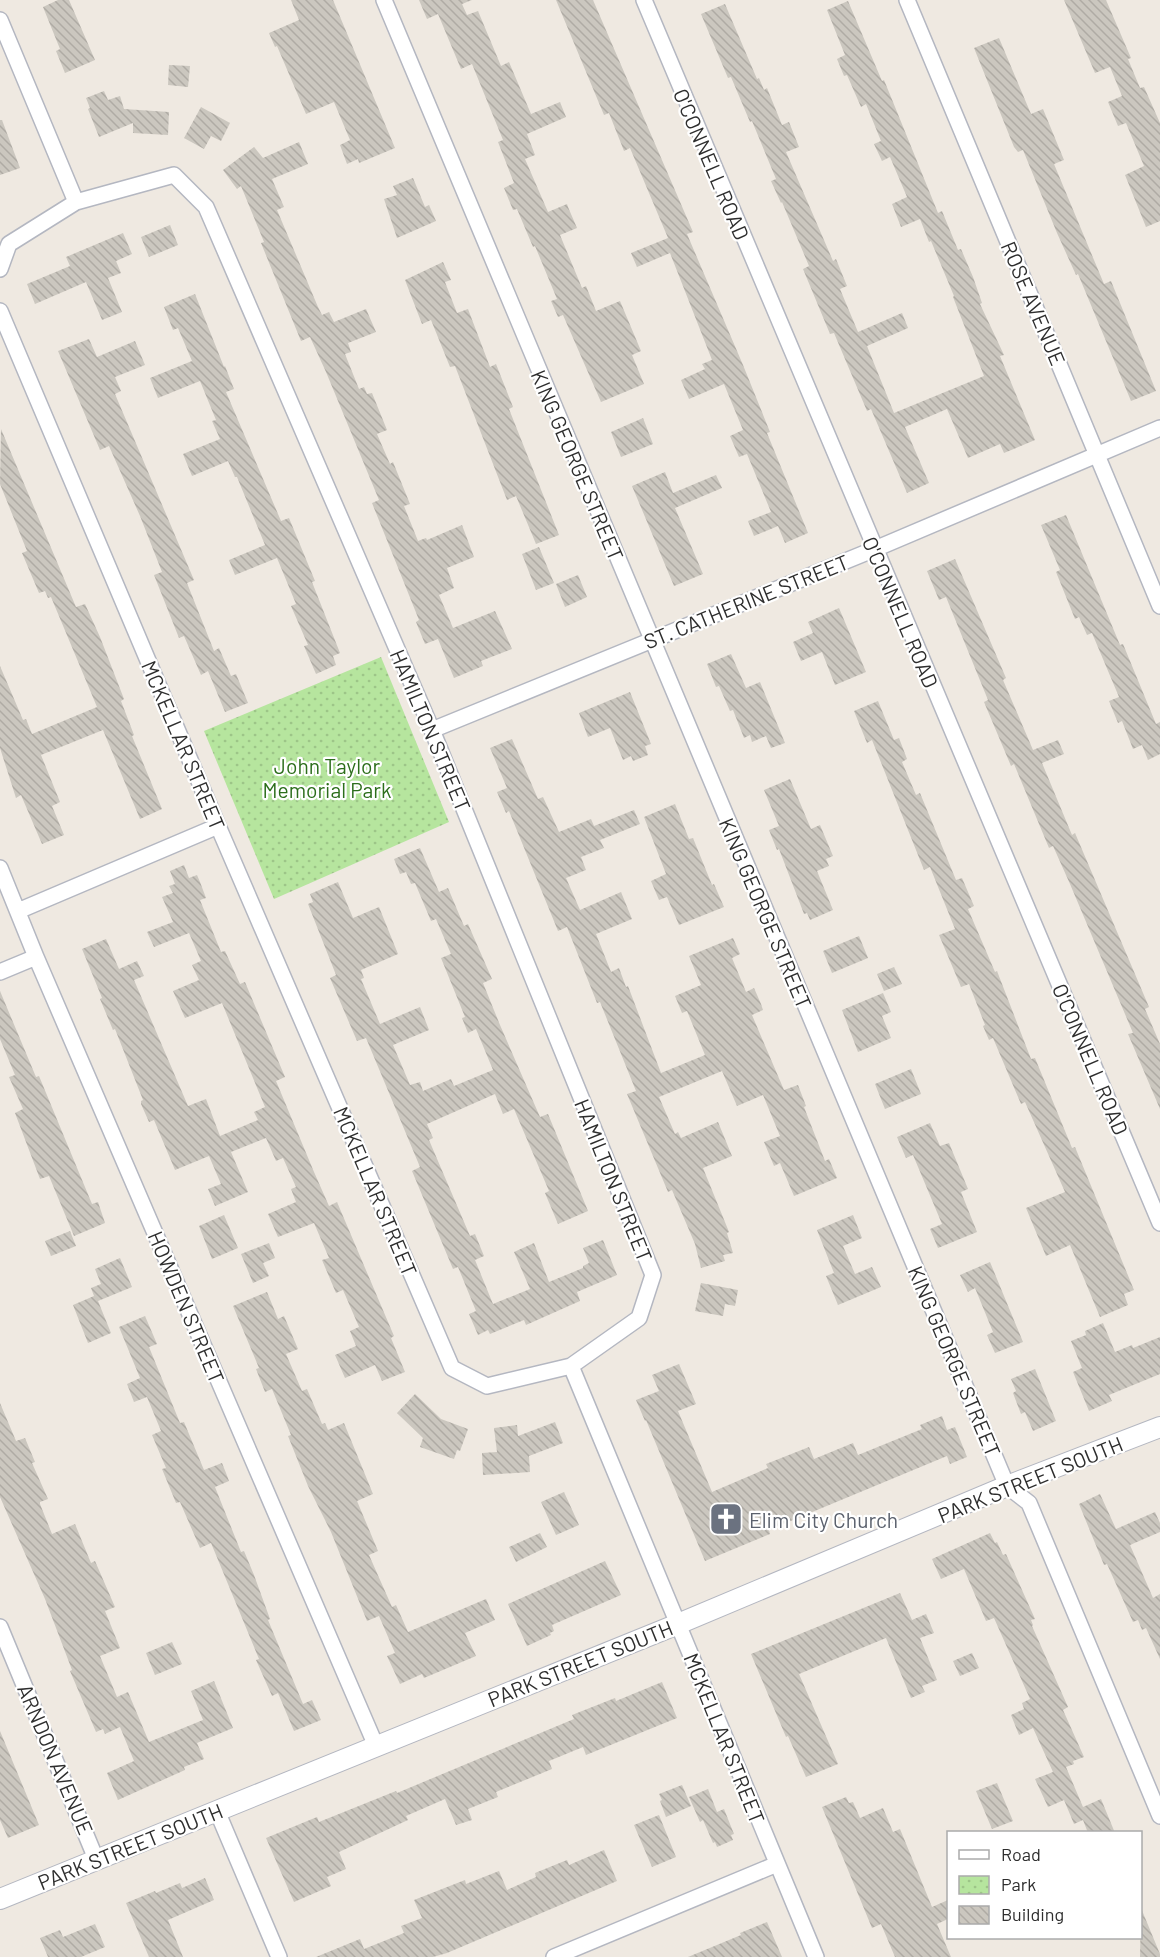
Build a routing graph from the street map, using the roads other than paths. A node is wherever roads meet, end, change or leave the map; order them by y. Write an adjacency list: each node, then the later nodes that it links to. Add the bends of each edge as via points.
1 (384, 0): 12 (street, KING GEORGE STREET)
2 (644, 0): 10 (street, O'CONNELL ROAD)
3 (907, 0): 9 (street, ROSE AVENUE)
4 (0, 20): 5 (street)
5 (76, 202): 6 (street, via 9,244); 13 (street, HAMILTON STREET, via 174,175 206,207)
6 (0, 269)
7 (0, 311): 14 (street, MCKELLAR STREET)
8 (1160, 429): 9 (street, ST. CATHERINE STREET)
9 (1098, 454): 10 (street, ST. CATHERINE STREET); 11 (street, ROSE AVENUE)
10 (874, 549): 12 (street, ST. CATHERINE STREET); 19 (street, O'CONNELL ROAD)
11 (1160, 606)
12 (651, 639): 13 (street, ST. CATHERINE STREET); 22 (street, KING GEORGE STREET)
13 (432, 730): 20 (street, HAMILTON STREET, via 653,1275 639,1318)
14 (218, 826): 16 (street); 20 (street, MCKELLAR STREET, via 452,1368 487,1386)
15 (0, 868): 16 (street, HOWDEN STREET)
16 (18, 911): 17 (street, HOWDEN STREET)
17 (36, 957): 18 (street); 25 (street, HOWDEN STREET)
18 (0, 972)
19 (1160, 1223)
20 (571, 1366): 23 (street, MCKELLAR STREET)
21 (1160, 1427): 22 (street, PARK STREET SOUTH)
22 (1006, 1486): 23 (street, PARK STREET SOUTH); 27 (street, KING GEORGE STREET, via 1029,1503)
23 (678, 1624): 25 (street, PARK STREET SOUTH); 29 (street, MCKELLAR STREET)
24 (0, 1627): 28 (street, ARNDON AVENUE)
25 (375, 1746): 26 (street, PARK STREET SOUTH)
26 (217, 1810): 28 (street, PARK STREET SOUTH); 31 (street)
27 (1160, 1816)
28 (96, 1859): 30 (street, PARK STREET SOUTH)
29 (777, 1864): 32 (street); 33 (street, MCKELLAR STREET)
30 (0, 1899)
31 (279, 1957)
32 (554, 1957)
33 (816, 1957)

